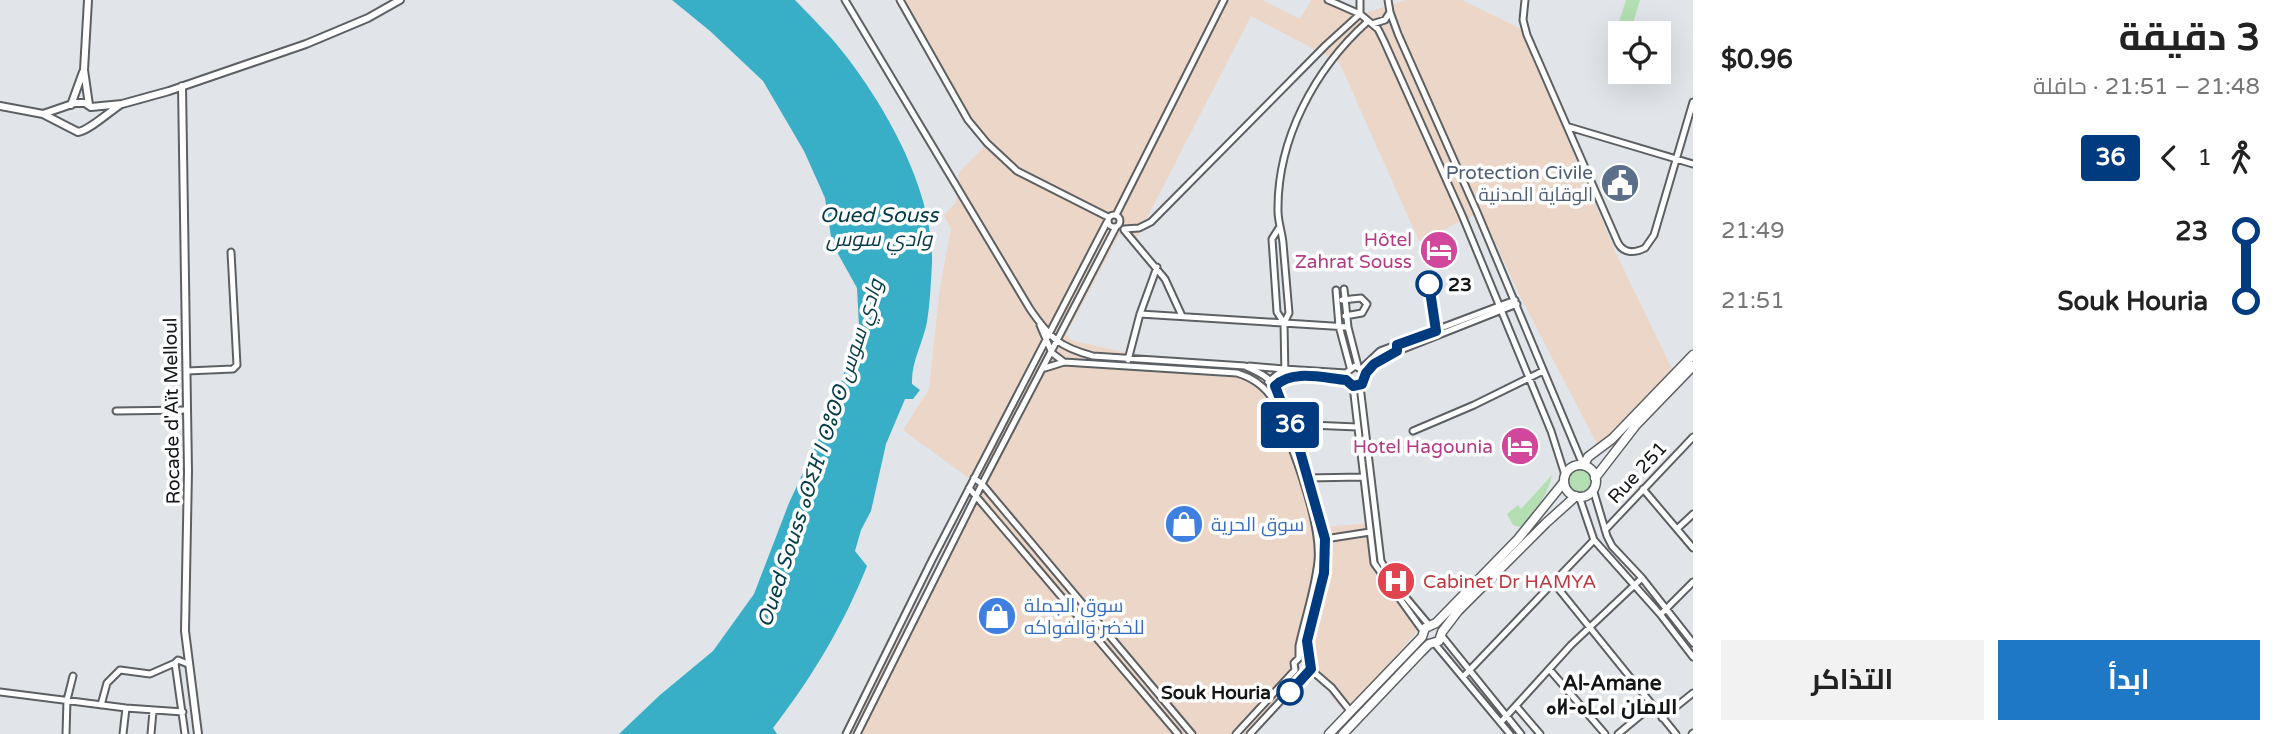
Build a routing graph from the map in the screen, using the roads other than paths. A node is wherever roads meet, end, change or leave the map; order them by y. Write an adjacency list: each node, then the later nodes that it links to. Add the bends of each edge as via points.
1 (88, 0): 13 (street)
2 (400, 0): 14 (street, via 306,44)
3 (845, 0): 45 (street)
4 (900, 0): 29 (street, via 968,120 987,143 1017,170)
5 (1224, 0): 28 (street)
6 (1328, 0): 11 (street)
7 (1360, 0): 11 (street)
8 (1388, 0): 10 (street)
9 (1525, 0): 23 (street, via 1525,28)
10 (1390, 12): 12 (street, via 1381,22); 22 (street)
11 (1360, 14): 12 (street); 32 (street, via 1151,222)
12 (1369, 23): 25 (street, via 1384,41); 31 (street, via 1345,43 1324,70 1298,116 1284,154)
13 (83, 70): 18 (street); 19 (street)
14 (182, 86): 16 (street); 62 (street, Rocade d'Aït Melloul)
15 (1693, 102): 26 (street)
16 (122, 104): 19 (street); 21 (street)
17 (0, 106): 20 (street)
18 (70, 106): 19 (street, via 80,102); 20 (street); 24 (street, via 65,120)
19 (90, 106): 21 (street)
20 (43, 114): 24 (street)
21 (94, 121): 24 (street, via 83,132)
22 (1440, 125): 25 (street); 39 (street)
23 (1569, 127): 26 (street); 26 (street, via 1618,243 1626,251 1640,250 1651,240)
24 (69, 128)
25 (1425, 132): 40 (street)
26 (1676, 159): 27 (street)
27 (1693, 164)
28 (1116, 215): 29 (street); 30 (street, via 1120,220)
29 (1107, 219): 30 (street, via 1110,226); 49 (street)
30 (1117, 226): 32 (street); 51 (street)
31 (1279, 228): 46 (street, via 1289,313); 46 (street, via 1272,239 1277,312)
32 (1124, 229): 34 (street)
33 (231, 252): 62 (street, via 237,365)
34 (1157, 267): 41 (street); 42 (street)
35 (1343, 289): 37 (street)
36 (1336, 290): 38 (street)
37 (1345, 299): 38 (street); 43 (street); 43 (street, via 1361,298 1367,304 1362,313)
38 (1337, 301): 44 (street)
39 (1516, 302): 40 (street); 63 (street)
40 (1500, 308): 61 (street); 65 (street)
41 (1140, 314): 42 (street); 54 (street)
42 (1182, 316): 46 (street)
43 (1347, 316): 44 (street); 48 (street)
44 (1339, 317): 47 (street)
45 (1039, 322): 49 (street); 50 (street)
46 (1284, 323): 47 (street); 60 (street)
47 (1339, 326): 48 (street); 64 (street)
48 (1348, 327): 61 (street)
49 (1050, 334): 50 (street); 51 (street)
50 (1046, 341): 52 (street); 80 (street)
51 (1057, 342): 52 (street); 54 (street, via 1093,356)
52 (1052, 353): 55 (street); 59 (street)
53 (1693, 355): 78 (main road)
54 (1128, 359): 56 (street); 57 (street)
55 (1064, 362): 56 (street); 59 (street)
56 (1128, 366): 70 (street, via 1237,373)
57 (1245, 366): 60 (street); 67 (street)
58 (1693, 366): 83 (main road, via 1636,425)
59 (1045, 368): 84 (street)
60 (1284, 369): 64 (street); 66 (street); 67 (street)
61 (1362, 369): 64 (street); 69 (street, via 1364,382)
62 (187, 371): 72 (street, Rocade d'Aït Melloul)
63 (1543, 371): 65 (street); 78 (street)
64 (1347, 373): 66 (street); 69 (street)
65 (1529, 377): 76 (street); 82 (street)
66 (1285, 378): 68 (street)
67 (1270, 380): 68 (street); 70 (street)
68 (1275, 386): 71 (street); 74 (street)
69 (1356, 386): 75 (street); 104 (street, via 1382,564)
70 (1263, 387): 71 (street)
71 (1268, 392): 74 (street)
72 (187, 410): 73 (street); 113 (street, Rocade d'Aït Melloul)
73 (116, 411)
74 (1286, 425): 75 (street); 81 (street)
75 (1357, 427): 79 (street)
76 (1413, 431)
77 (1693, 436): 87 (street, Rue 251)
78 (1583, 465): 82 (main road, via 1574,466); 83 (main road)
79 (1363, 477): 81 (street); 93 (street)
80 (974, 478): 84 (street); 85 (street)
81 (1305, 478): 94 (street); 109 (street, via 1318,547)
82 (1565, 478): 89 (main road, via 1568,491); 104 (main road, via 1518,539)
83 (1595, 478): 86 (main road)
84 (982, 484): 88 (street); 110 (street)
85 (969, 488): 88 (street); 140 (street)
86 (1593, 489): 89 (main road); 92 (street)
87 (1643, 489): 91 (street); 92 (street, Rue 251)
88 (976, 496): 114 (street); 141 (street)
89 (1578, 496): 95 (street); 105 (main road, via 1458,611)
90 (1693, 514): 91 (street)
91 (1677, 529): 96 (street)
92 (1605, 530): 97 (street, via 1612,546)
93 (1370, 532): 94 (street); 104 (street, via 1376,567)
94 (1325, 539): 111 (street, via 1324,573 1307,641)
95 (1594, 540): 98 (street); 100 (street)
96 (1693, 548)
97 (1642, 578): 100 (street); 101 (street)
98 (1553, 582): 103 (street); 118 (street)
99 (1693, 582): 101 (street)
100 (1634, 586): 102 (street); 103 (street)
101 (1665, 609): 102 (street); 106 (street)
102 (1660, 614): 108 (street)
103 (1591, 628): 117 (street); 126 (street)
104 (1427, 630): 105 (main road, via 1438,626); 107 (main road); 131 (main road)
105 (1442, 634): 107 (main road, via 1440,641); 118 (street)
106 (1693, 643)
107 (1432, 644): 121 (street); 147 (main road)
108 (1693, 657)
109 (1299, 658): 111 (street); 116 (street)
110 (1129, 660): 114 (street); 115 (street); 143 (street)
111 (1309, 660): 119 (street)
112 (175, 663): 113 (street); 125 (street, via 150,674 120,670 107,684); 130 (street)
113 (188, 664): 139 (street, Rocade d'Aït Melloul)
114 (1119, 664): 115 (street)
115 (1124, 670): 142 (street)
116 (1295, 670): 119 (street); 144 (street)
117 (1550, 670): 127 (street); 151 (street)
118 (1469, 671): 121 (street); 132 (street)
119 (1308, 672): 131 (street, via 1332,688); 145 (street)
120 (73, 676): 124 (street)
121 (1463, 677): 134 (street)
122 (0, 692): 124 (street)
123 (1693, 693): 133 (street)
124 (67, 700): 125 (street); 135 (street)
125 (101, 705): 128 (street)
126 (1653, 705): 133 (street); 152 (street)
127 (1516, 706): 132 (street); 150 (street)
128 (126, 708): 129 (street); 136 (street)
129 (153, 710): 130 (street); 137 (street)
130 (183, 712): 138 (street)
131 (1351, 712): 146 (main road)
132 (1507, 716): 134 (street); 149 (street)
133 (1662, 718): 153 (street)
134 (1501, 722): 148 (street)
135 (66, 734)
136 (123, 734)
137 (151, 734)
138 (185, 734)
139 (198, 734)
140 (846, 734)
141 (857, 734)
142 (1178, 734)
143 (1192, 734)
144 (1236, 734)
145 (1250, 734)
146 (1329, 734)
147 (1343, 734)
148 (1510, 734)
149 (1521, 734)
150 (1541, 734)
151 (1605, 734)
152 (1618, 734)
153 (1676, 734)

